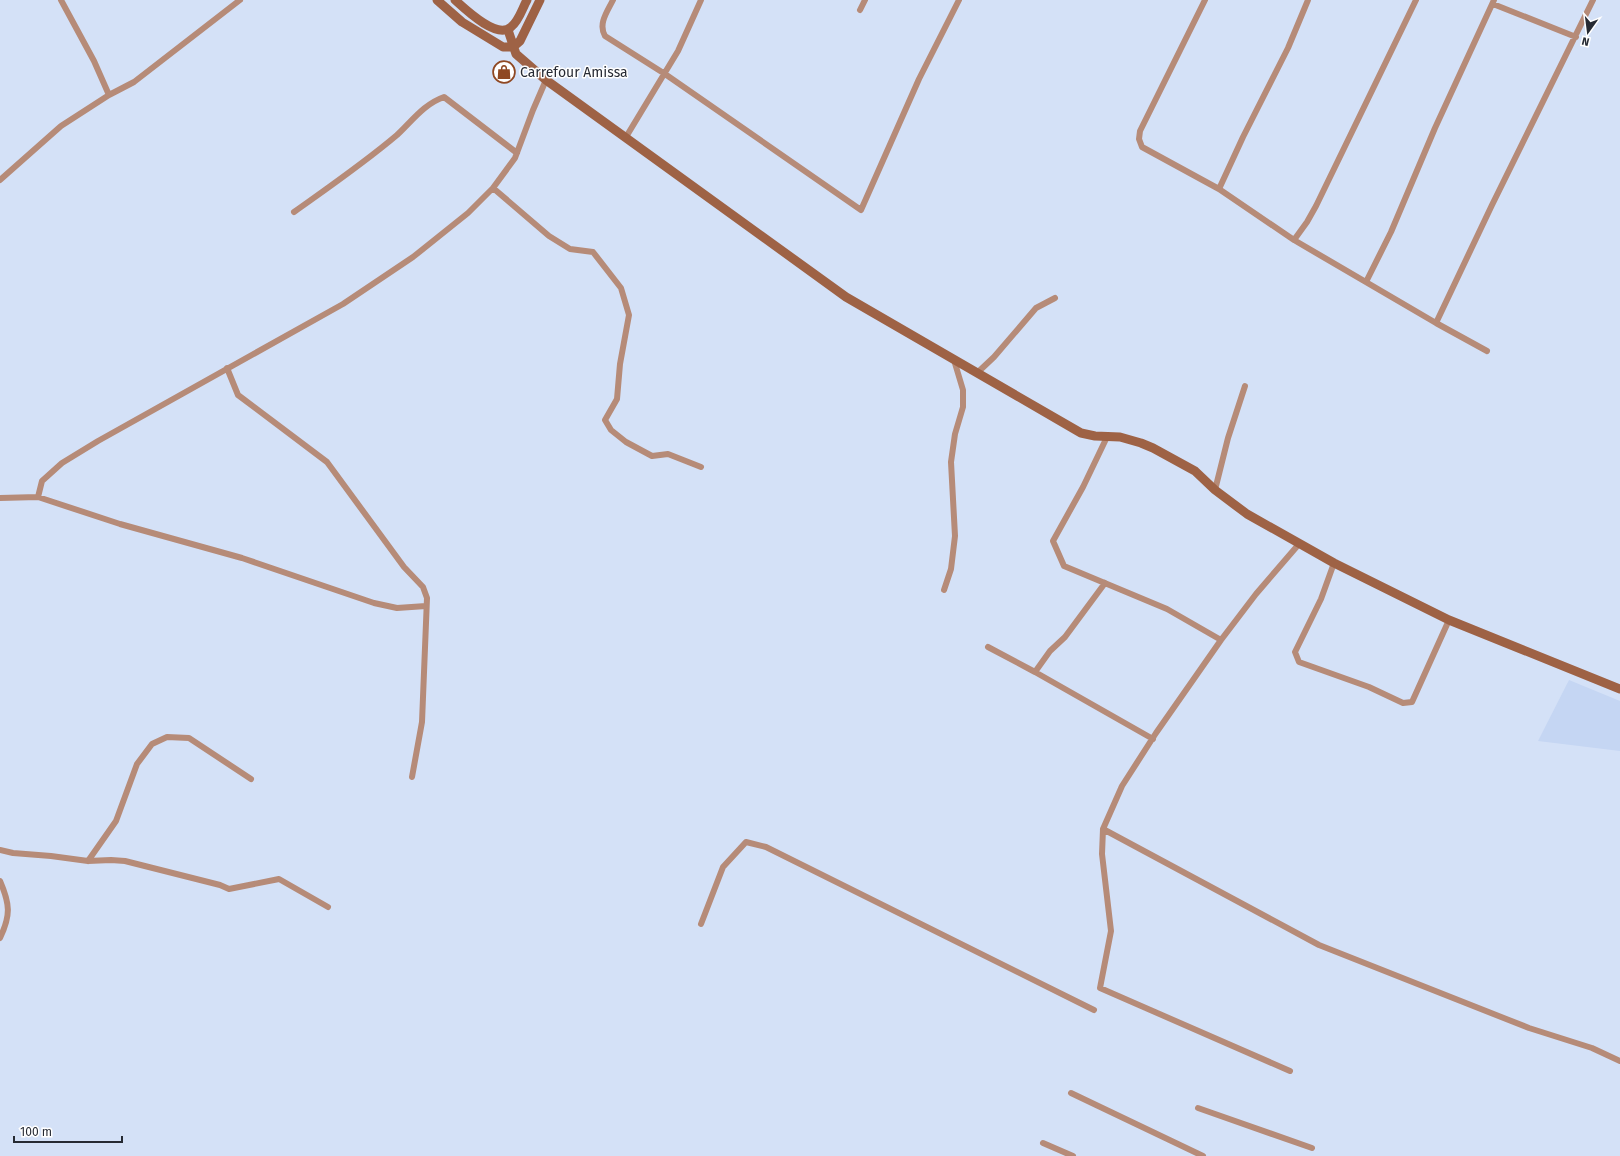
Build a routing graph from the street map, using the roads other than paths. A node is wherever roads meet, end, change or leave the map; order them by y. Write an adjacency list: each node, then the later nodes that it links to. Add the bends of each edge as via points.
1 (61, 0): 22 (street)
2 (240, 0): 22 (street, via 134,82)
3 (437, 0): 19 (street, via 462,22 496,44)
4 (455, 0): 17 (street, via 491,28)
5 (527, 0): 17 (street, via 516,22)
6 (540, 0): 19 (street, via 524,35)
7 (612, 0): 20 (street, via 602,24 601,30 605,36)
8 (701, 0): 20 (street)
9 (865, 0): 16 (street)
10 (958, 0): 20 (street, via 861,210)
11 (1205, 0): 27 (street, via 1140,131 1139,139 1142,147)
12 (1308, 0): 27 (street, via 1288,48)
13 (1416, 0): 29 (street, via 1316,206)
14 (1593, 0): 18 (street)
15 (1493, 2): 18 (street); 30 (street, via 1391,232)
16 (860, 10)
17 (508, 30): 19 (street)
18 (1576, 37): 32 (street)
19 (513, 47): 21 (street, via 516,54)
20 (665, 74): 23 (street)
21 (546, 80): 23 (street); 24 (street)
22 (109, 95): 25 (street, via 61,126)
23 (626, 137): 34 (street, via 846,297)
24 (517, 153): 26 (street); 28 (street, via 444,97 424,108 397,134 346,175)
25 (0, 180)
26 (493, 188): 35 (street, via 468,213 413,257 343,304); 39 (street, via 549,236 570,249 593,252 621,288 629,315 617,399 605,420 611,430 626,442 652,456 668,454)
27 (1219, 189): 29 (street)
28 (294, 212)
29 (1294, 240): 30 (street)
30 (1366, 282): 32 (street)
31 (1055, 298): 36 (street, via 1036,308)
32 (1436, 323): 33 (street)
33 (1487, 351)
34 (954, 360): 36 (street); 46 (street, via 963,390 963,407 955,434 951,462 955,536 951,569)
35 (228, 368): 41 (street, via 62,463 42,481); 47 (street, via 238,395 327,462 404,567 424,587)
36 (977, 373): 38 (street, via 1081,433)
37 (1244, 386): 40 (street)
38 (1107, 437): 40 (street, via 1120,437 1153,448 1194,471); 45 (street, via 1053,541 1064,566)
39 (701, 467)
40 (1215, 490): 43 (street, via 1247,514)
41 (38, 497): 42 (street); 47 (street, via 120,524 242,558 374,603 397,608)
42 (0, 498)
43 (1299, 544): 44 (street); 49 (street)
44 (1334, 563): 48 (street); 48 (street, via 1321,599 1295,652 1299,662 1369,687 1403,703 1412,702)
45 (1105, 584): 49 (street, via 1167,609); 51 (street)
46 (944, 590)
47 (426, 606): 54 (street, via 422,722)
48 (1449, 620): 52 (street)
49 (1221, 640): 53 (street)
50 (988, 647): 51 (street)
51 (1035, 672): 53 (street)
52 (1620, 689)
53 (1153, 739): 56 (street, via 1122,786)
54 (412, 776)
55 (251, 779): 58 (street, via 190,738 167,737 152,744 137,764 116,821)
56 (1103, 829): 64 (street, via 1319,945 1529,1028 1592,1048); 65 (street, via 1102,854 1111,931 1100,988)
57 (0, 850): 58 (street)
58 (88, 861): 60 (street, via 130,862 229,889 279,879)
59 (0, 881): 62 (street, via 7,898 8,913)
60 (328, 907)
61 (701, 924): 63 (street, via 723,867 746,842 766,847)
62 (0, 938)
63 (1094, 1010)
64 (1620, 1061)
65 (1290, 1071)
66 (1071, 1093): 71 (street)
67 (1198, 1108): 69 (street)
68 (1043, 1143): 70 (street)
69 (1312, 1148)
70 (1073, 1156)
71 (1203, 1156)

